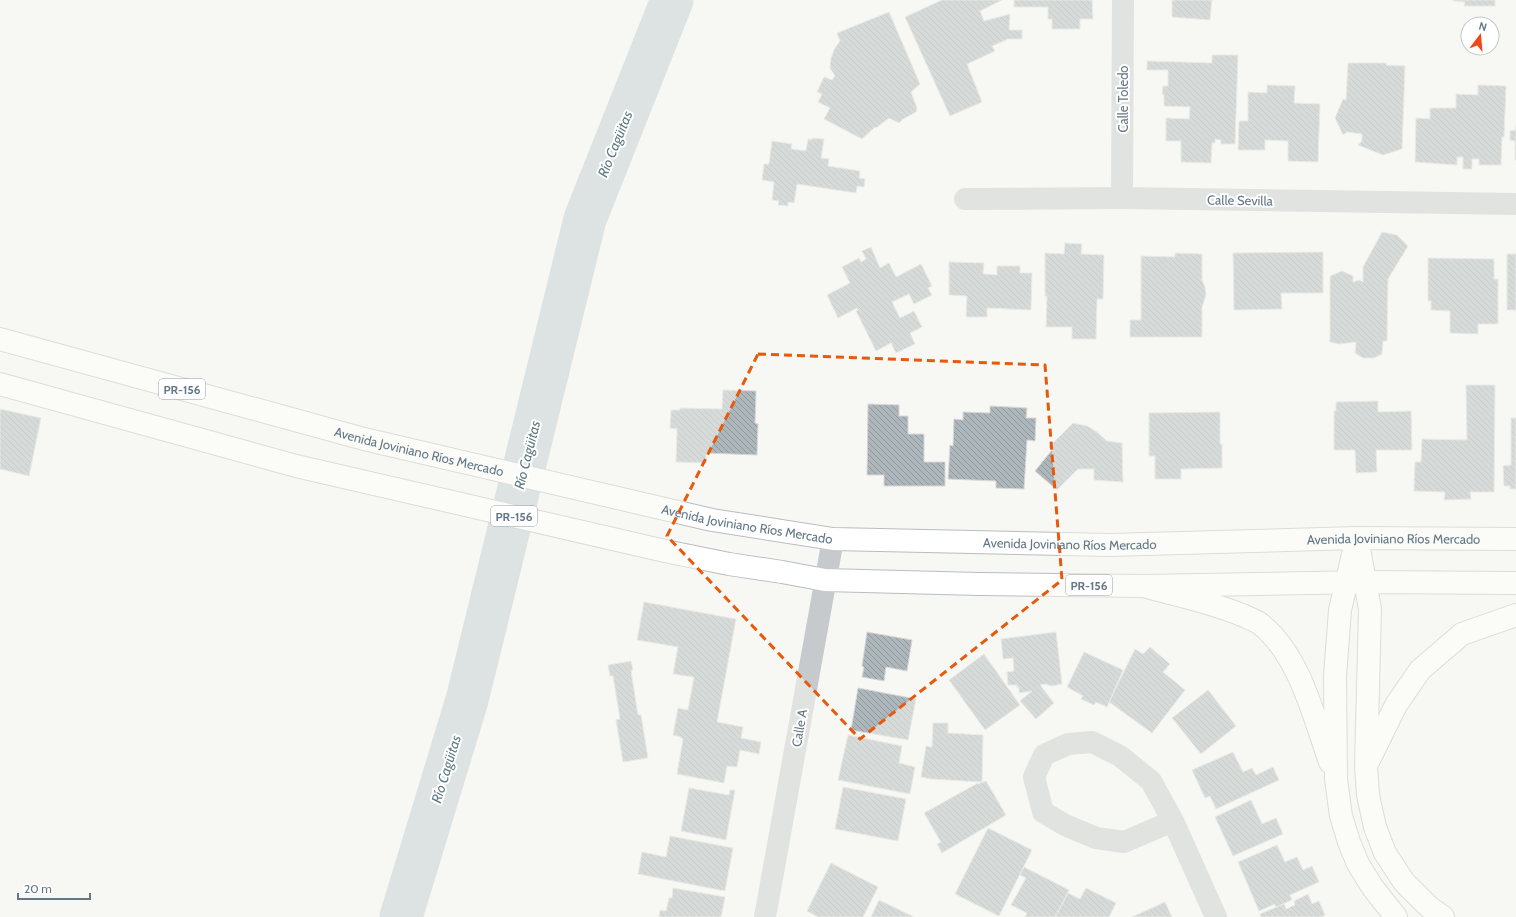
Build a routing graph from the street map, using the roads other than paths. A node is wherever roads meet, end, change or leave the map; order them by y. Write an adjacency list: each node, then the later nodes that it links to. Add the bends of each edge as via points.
1 (1124, 0): 3 (street, Calle Toledo)
2 (965, 198): 3 (street, Calle Sevilla)
3 (1122, 198): 4 (street, Calle Sevilla)
4 (1516, 204)
5 (0, 339): 8 (main road, Avenida Joviniano Ríos Mercado / PR-156, via 364,439 712,520)
6 (0, 384): 10 (main road, PR-156, via 296,466 665,551)
7 (1357, 538): 8 (main road, Avenida Joviniano Ríos Mercado / PR-156, via 1110,545); 9 (main road, Avenida Joviniano Ríos Mercado / PR-156); 11 (main road)
8 (833, 539): 10 (street, Calle A)
9 (1516, 539)
10 (825, 580): 13 (main road, PR-156); 18 (street, Calle A)
11 (1356, 582): 12 (main road, PR-156); 13 (main road, PR-156); 15 (main road, via 1370,609); 16 (main road, via 1340,610 1335,676)
12 (1516, 583)
13 (1143, 586): 16 (main road, via 1226,608 1258,622 1272,635 1289,656 1308,699)
14 (1516, 615): 15 (main road, via 1462,634 1420,670 1396,705)
15 (1366, 764): 21 (main road, via 1368,795 1375,826 1385,853 1404,882)
16 (1336, 779): 20 (main road, via 1341,816 1358,864)
17 (1173, 821): 17 (street, via 1151,782 1120,756 1092,742 1068,744 1044,755 1034,776 1043,812 1096,838 1124,842); 19 (street)
18 (764, 917)
19 (1216, 917)
20 (1396, 917)
21 (1443, 917)

